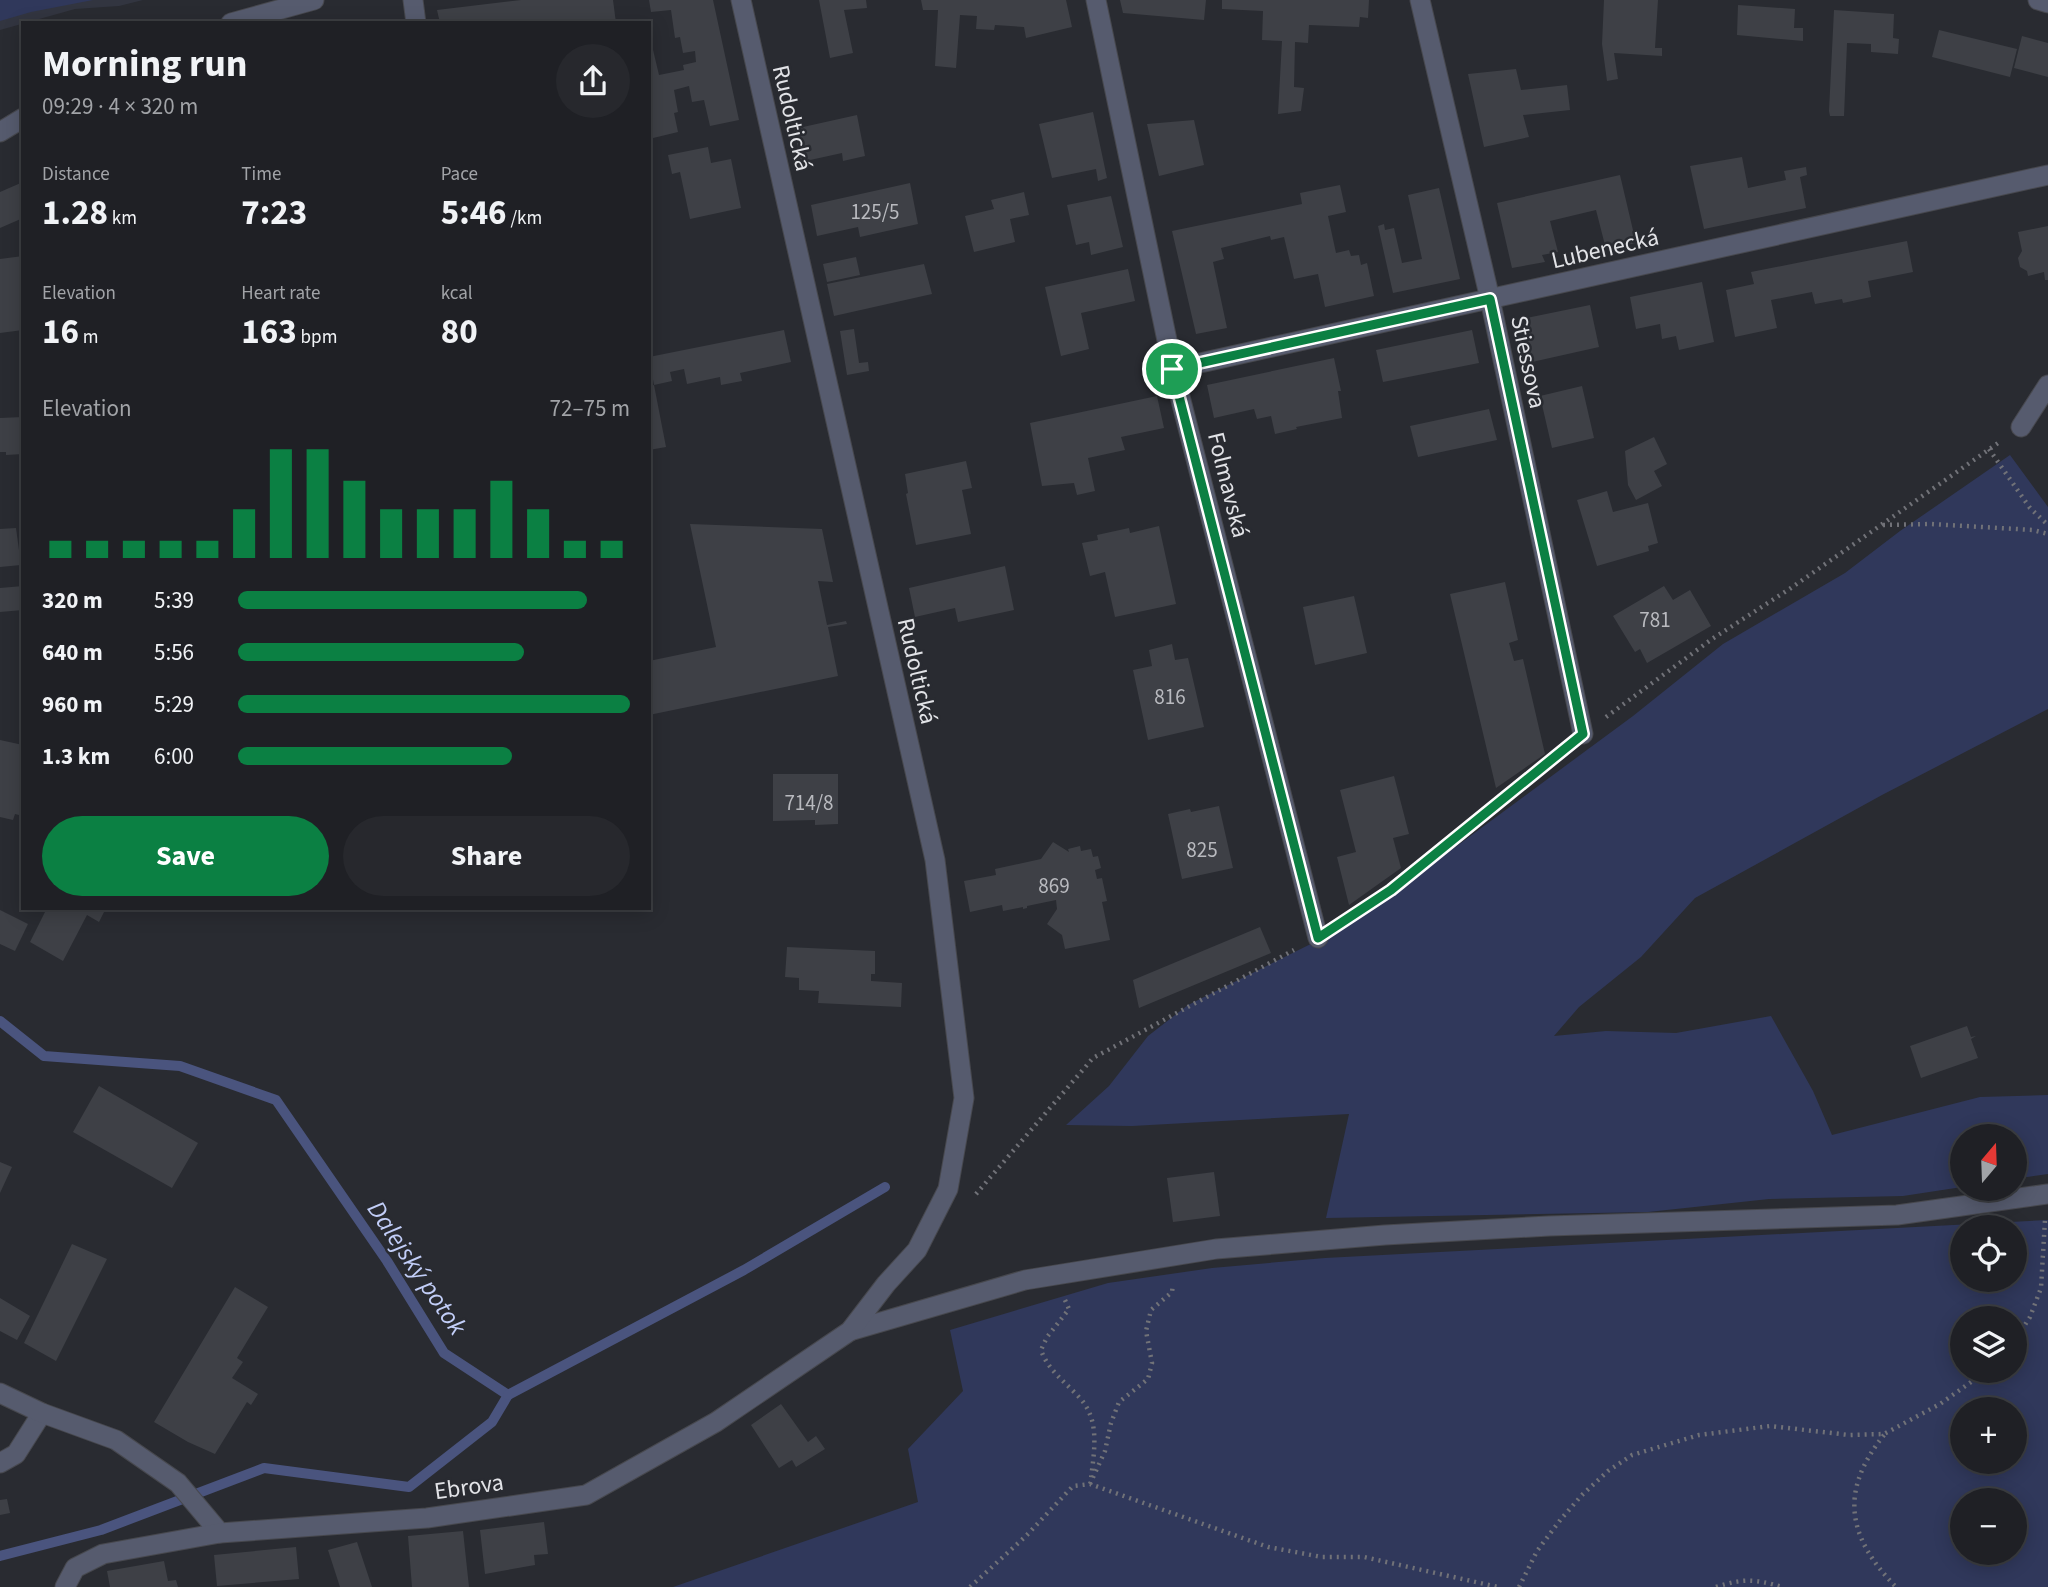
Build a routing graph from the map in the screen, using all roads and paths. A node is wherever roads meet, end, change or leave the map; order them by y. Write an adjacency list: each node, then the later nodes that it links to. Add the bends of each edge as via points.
1 (314, 0): 8 (street)
2 (412, 0): 9 (street)
3 (741, 0): 29 (street, Rudoltická, via 935,860 964,1098 948,1189 917,1250)
4 (1096, 0): 14 (street, Folmavská)
5 (1420, 0): 13 (street, Stiessova)
6 (2038, 0): 7 (street)
7 (2048, 3)
8 (238, 21)
9 (416, 21)
10 (21, 119): 11 (street)
11 (0, 132)
12 (2048, 174): 13 (street, Lubenecká)
13 (1490, 299): 14 (street, Lubenecká); 21 (street, Stiessova)
14 (1172, 369): 22 (street, Folmavská)
15 (2048, 385): 16 (street)
16 (2021, 427): 17 (path)
17 (1989, 449): 18 (path); 19 (path, via 2030,508)
18 (1882, 525): 20 (path, via 1931,524); 21 (path, via 1712,639)
19 (2048, 525)
20 (2048, 534)
21 (1583, 734): 22 (path, via 1391,890)
22 (1318, 938): 24 (path, via 1093,1058)
23 (2047, 1194): 25 (path); 26 (street, via 1897,1215 1535,1227 1346,1238)
24 (971, 1199)
25 (2046, 1233): 28 (path, via 2041,1288)
26 (1175, 1255): 27 (street); 35 (path, via 1172,1292 1151,1310 1146,1331 1152,1363 1148,1379 1119,1402)
27 (1025, 1280): 29 (street); 35 (path, via 1040,1292 1068,1303 1066,1315 1041,1350 1049,1367 1081,1398 1090,1415 1096,1434)
28 (2027, 1322)
29 (850, 1331): 36 (street, Ebrova, via 716,1422 586,1494 427,1518)
30 (1972, 1383): 33 (path)
31 (0, 1393): 32 (street)
32 (42, 1413): 34 (street, via 16,1454); 36 (street, via 116,1440 178,1483)
33 (1884, 1434): 40 (path, via 1770,1426 1733,1429 1632,1455 1608,1471 1561,1519 1537,1551); 43 (path, via 1858,1475 1854,1514 1856,1528 1877,1568)
34 (0, 1463)
35 (1090, 1483): 38 (path, via 1073,1486); 39 (path, via 1268,1546 1322,1557 1364,1557)
36 (220, 1533): 37 (street, Ebrova, via 103,1554 75,1567)
37 (65, 1587)
38 (970, 1587)
39 (1498, 1587)
40 (1519, 1587)
41 (1716, 1587): 42 (path, via 1739,1580)
42 (1782, 1587)
43 (1896, 1587)

